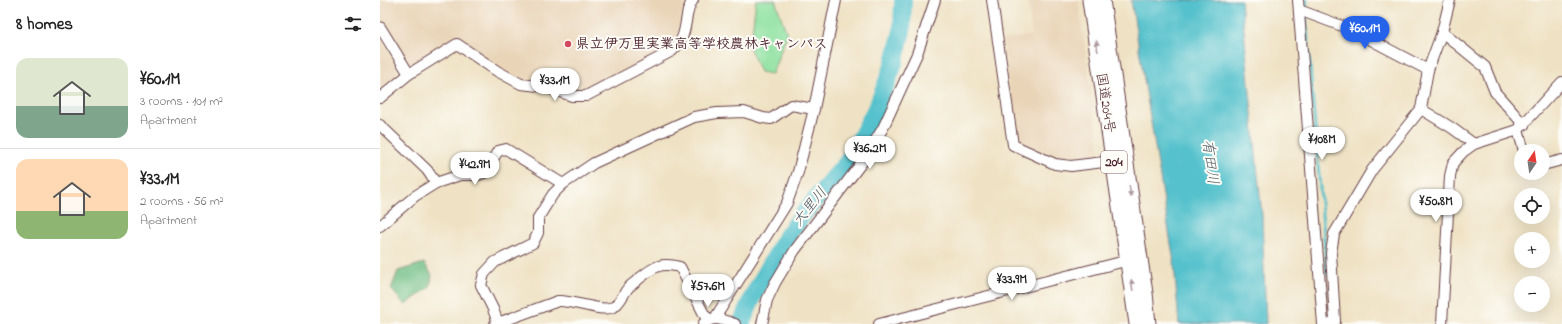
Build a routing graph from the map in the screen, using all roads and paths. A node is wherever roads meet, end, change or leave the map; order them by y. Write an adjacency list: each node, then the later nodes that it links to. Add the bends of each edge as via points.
1 (693, 0): 12 (street, via 688,10 685,31 672,51 586,96 572,96 546,87 521,84 497,72 458,44)
2 (836, 0): 15 (street)
3 (935, 0): 34 (street, via 917,54 883,128 863,161 795,250 775,283)
4 (992, 0): 21 (street, via 1013,145 1055,164 1071,166)
5 (1090, 0): 21 (highway, 国道204号 / 204, one-way to 5)
6 (1102, 0): 21 (highway, 国道204号 / 204)
7 (1450, 0): 10 (street)
8 (1298, 5): 11 (street, via 1310,14 1350,29); 27 (street)
9 (380, 27): 12 (street)
10 (1442, 32): 11 (street); 18 (street, via 1485,67 1495,92)
11 (1428, 70): 16 (street)
12 (409, 74): 14 (street)
13 (1562, 82): 18 (street)
14 (380, 98)
15 (814, 109): 25 (street, via 791,105 772,119 744,112 717,113 694,118 594,163); 30 (street, via 798,172 787,203)
16 (1421, 109): 19 (street); 28 (street, via 1372,170)
17 (380, 125): 24 (street, via 427,170)
18 (1521, 128): 19 (street); 20 (street)
19 (1474, 144): 39 (street, via 1453,163 1450,176)
20 (1523, 144)
21 (1120, 160): 29 (highway, 国道204号 / 204)
22 (1562, 160): 23 (street)
23 (1550, 163)
24 (436, 183): 25 (street, via 460,175 484,173 498,151 506,149); 26 (street, via 415,196)
25 (563, 184): 31 (street, via 552,194 538,218 538,233 533,243 495,262 484,274 481,285 493,309)
26 (380, 226)
27 (1316, 229): 28 (street); 38 (street)
28 (1334, 234): 32 (street, via 1331,253)
29 (1134, 259): 35 (street); 36 (highway, 国道204号 / 204, one-way to 29); 37 (highway, 国道204号 / 204)
30 (712, 320): 31 (street, via 705,316 680,268 661,265 652,268 628,288 613,307 606,309 566,300 558,301); 33 (street)
31 (496, 323)
32 (1332, 323)
33 (736, 324)
34 (762, 324)
35 (879, 324)
36 (1137, 324)
37 (1148, 324)
38 (1323, 324)
39 (1442, 324)

